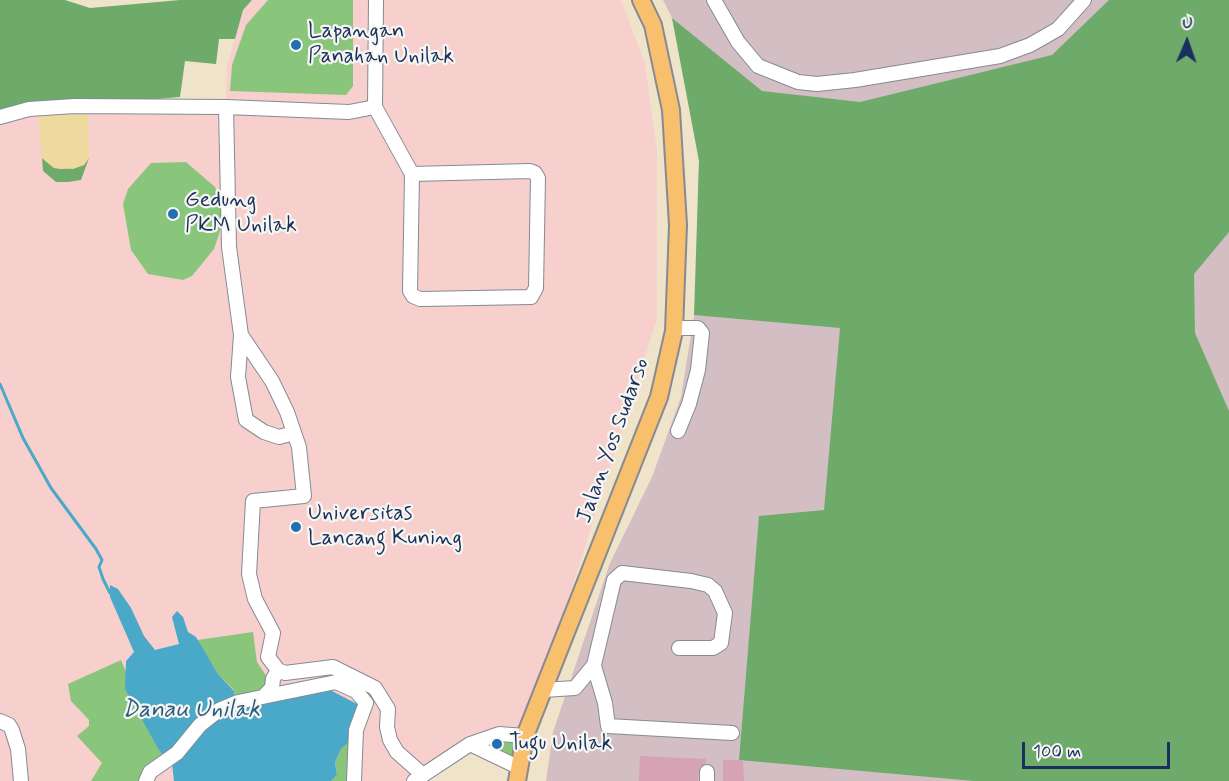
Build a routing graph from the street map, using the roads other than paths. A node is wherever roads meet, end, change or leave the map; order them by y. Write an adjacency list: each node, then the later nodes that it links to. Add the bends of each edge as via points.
1 (376, 0): 6 (street)
2 (641, 0): 9 (main road, Jalan Yos Sudarso, via 653,24 670,110 678,225)
3 (714, 0): 4 (street, via 738,42 758,66 798,82 817,84 1000,56 1058,29)
4 (1084, 0)
5 (226, 107): 6 (street, via 349,112); 7 (street, via 75,106); 10 (street, via 229,247)
6 (375, 107): 8 (street)
7 (0, 117)
8 (412, 174): 8 (street, via 413,296 531,297 536,288 535,173)
9 (674, 328): 11 (street, via 698,328 702,333 698,370); 13 (main road, Jalan Yos Sudarso, via 659,397)
10 (241, 335): 12 (street, via 273,381); 12 (street, via 238,377 246,420 279,437)
11 (678, 431)
12 (294, 433): 17 (street, via 304,496 253,501 250,528 249,574 255,599 273,633 268,657)
13 (588, 573): 14 (street); 18 (main road, Jalan Yos Sudarso)
14 (614, 580): 15 (street, via 622,573 643,573 708,585 716,591 725,613 721,643 713,648); 16 (street)
15 (679, 648)
16 (594, 666): 18 (street, via 575,688); 21 (street, via 608,726)
17 (278, 670): 19 (street, via 272,688); 26 (street, via 285,673 333,667 375,688 388,709 390,740)
18 (543, 690): 22 (main road, Jalan Yos Sudarso)
19 (263, 697): 24 (street, via 238,702 210,716); 29 (street, via 336,682 363,697 366,707 356,730)
20 (0, 721): 27 (street, via 12,730)
21 (732, 733)
22 (525, 736): 23 (street, via 499,734); 25 (main road, Jalan Yos Sudarso)
23 (470, 744): 25 (street); 26 (street)
24 (160, 770): 28 (street, via 150,772)
25 (518, 774)
26 (418, 778)
27 (21, 781)
28 (146, 781)
29 (354, 781)

